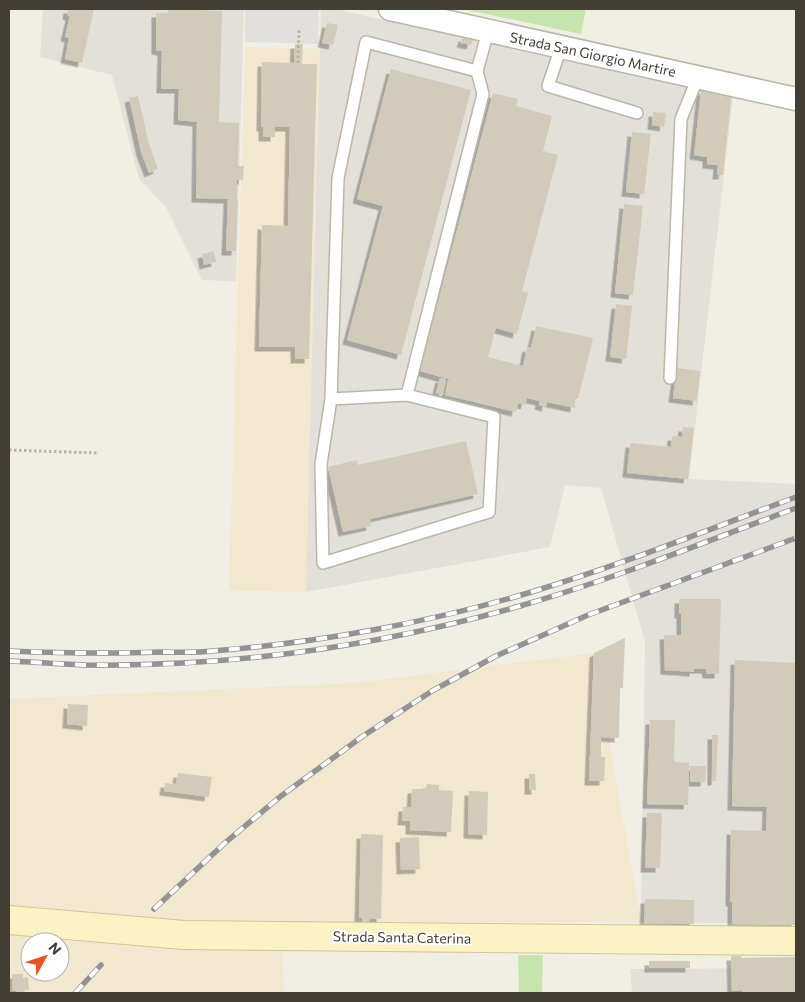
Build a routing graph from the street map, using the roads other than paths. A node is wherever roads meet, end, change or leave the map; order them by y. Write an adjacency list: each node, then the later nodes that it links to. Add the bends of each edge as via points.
1 (390, 9): 2 (street, Strada San Giorgio Martire)
2 (488, 30): 3 (street, Strada San Giorgio Martire); 4 (lane)
3 (561, 46): 5 (street, Strada San Giorgio Martire); 7 (lane, via 548,86)
4 (477, 71): 9 (lane, via 483,94); 10 (lane, via 366,42 338,178)
5 (698, 77): 6 (street, Strada San Giorgio Martire); 8 (lane, via 681,119)
6 (796, 99)
7 (637, 113)
8 (670, 378)
9 (407, 395): 10 (lane); 10 (lane, via 494,417 489,512 323,563 321,464)
10 (331, 399)
11 (9, 920): 12 (street, Strada Santa Caterina, via 184,935)
12 (796, 941)

